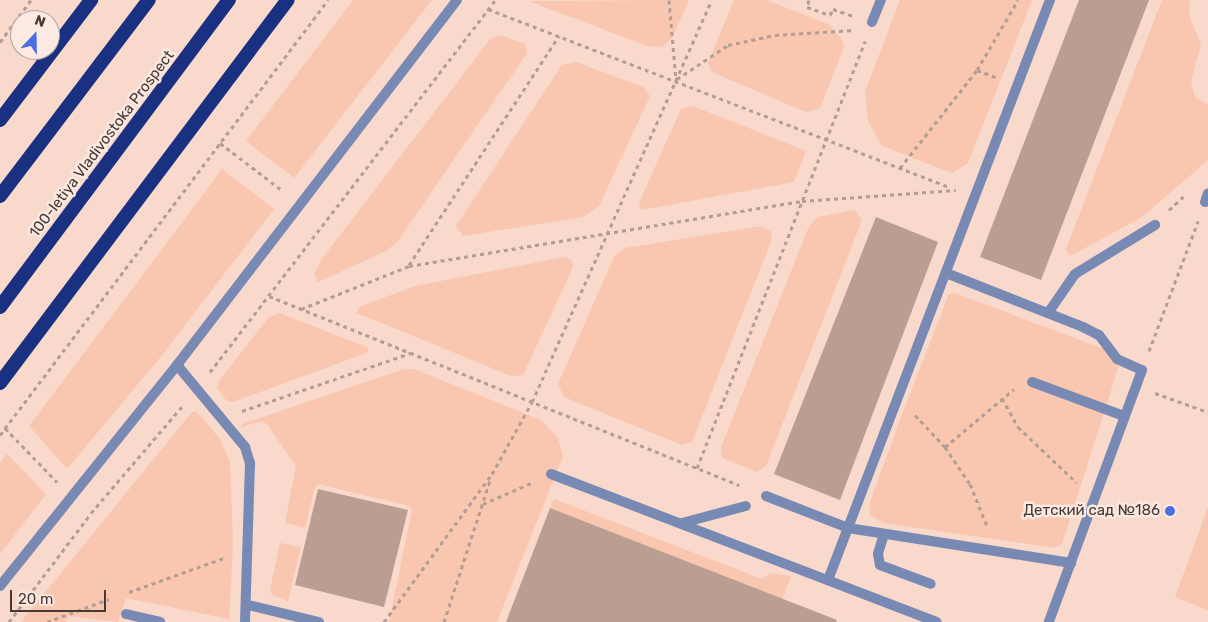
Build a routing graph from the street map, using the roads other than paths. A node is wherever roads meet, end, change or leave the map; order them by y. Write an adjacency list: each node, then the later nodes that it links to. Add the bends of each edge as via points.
1 (91, 0): 9 (highway)
2 (149, 0): 10 (highway)
3 (229, 0): 13 (highway, 100-letiya Vladivostoka Prospect)
4 (288, 0): 17 (highway)
5 (458, 0): 15 (lane)
6 (880, 0): 8 (lane)
7 (1050, 0): 12 (lane)
8 (872, 22)
9 (0, 120)
10 (0, 196)
11 (1155, 225): 14 (lane, via 1075,274)
12 (946, 272): 14 (lane); 23 (lane)
13 (0, 307)
14 (1048, 313): 18 (lane, via 1099,335 1117,359 1142,370)
15 (177, 365): 28 (lane); 29 (lane, via 245,447 250,464)
16 (1032, 382): 18 (lane)
17 (0, 383)
18 (1124, 416): 25 (lane)
19 (552, 474): 22 (lane)
20 (766, 496): 23 (lane)
21 (746, 506): 22 (lane)
22 (682, 523): 26 (lane)
23 (848, 528): 24 (lane); 26 (lane)
24 (884, 534): 25 (lane); 27 (lane, via 878,554 880,565)
25 (1071, 563): 35 (lane)
26 (828, 580): 34 (lane)
27 (931, 584)
28 (0, 586)
29 (248, 605): 32 (lane); 33 (lane)
30 (126, 614): 31 (lane)
31 (160, 622)
32 (245, 622)
33 (319, 622)
34 (937, 622)
35 (1049, 622)

